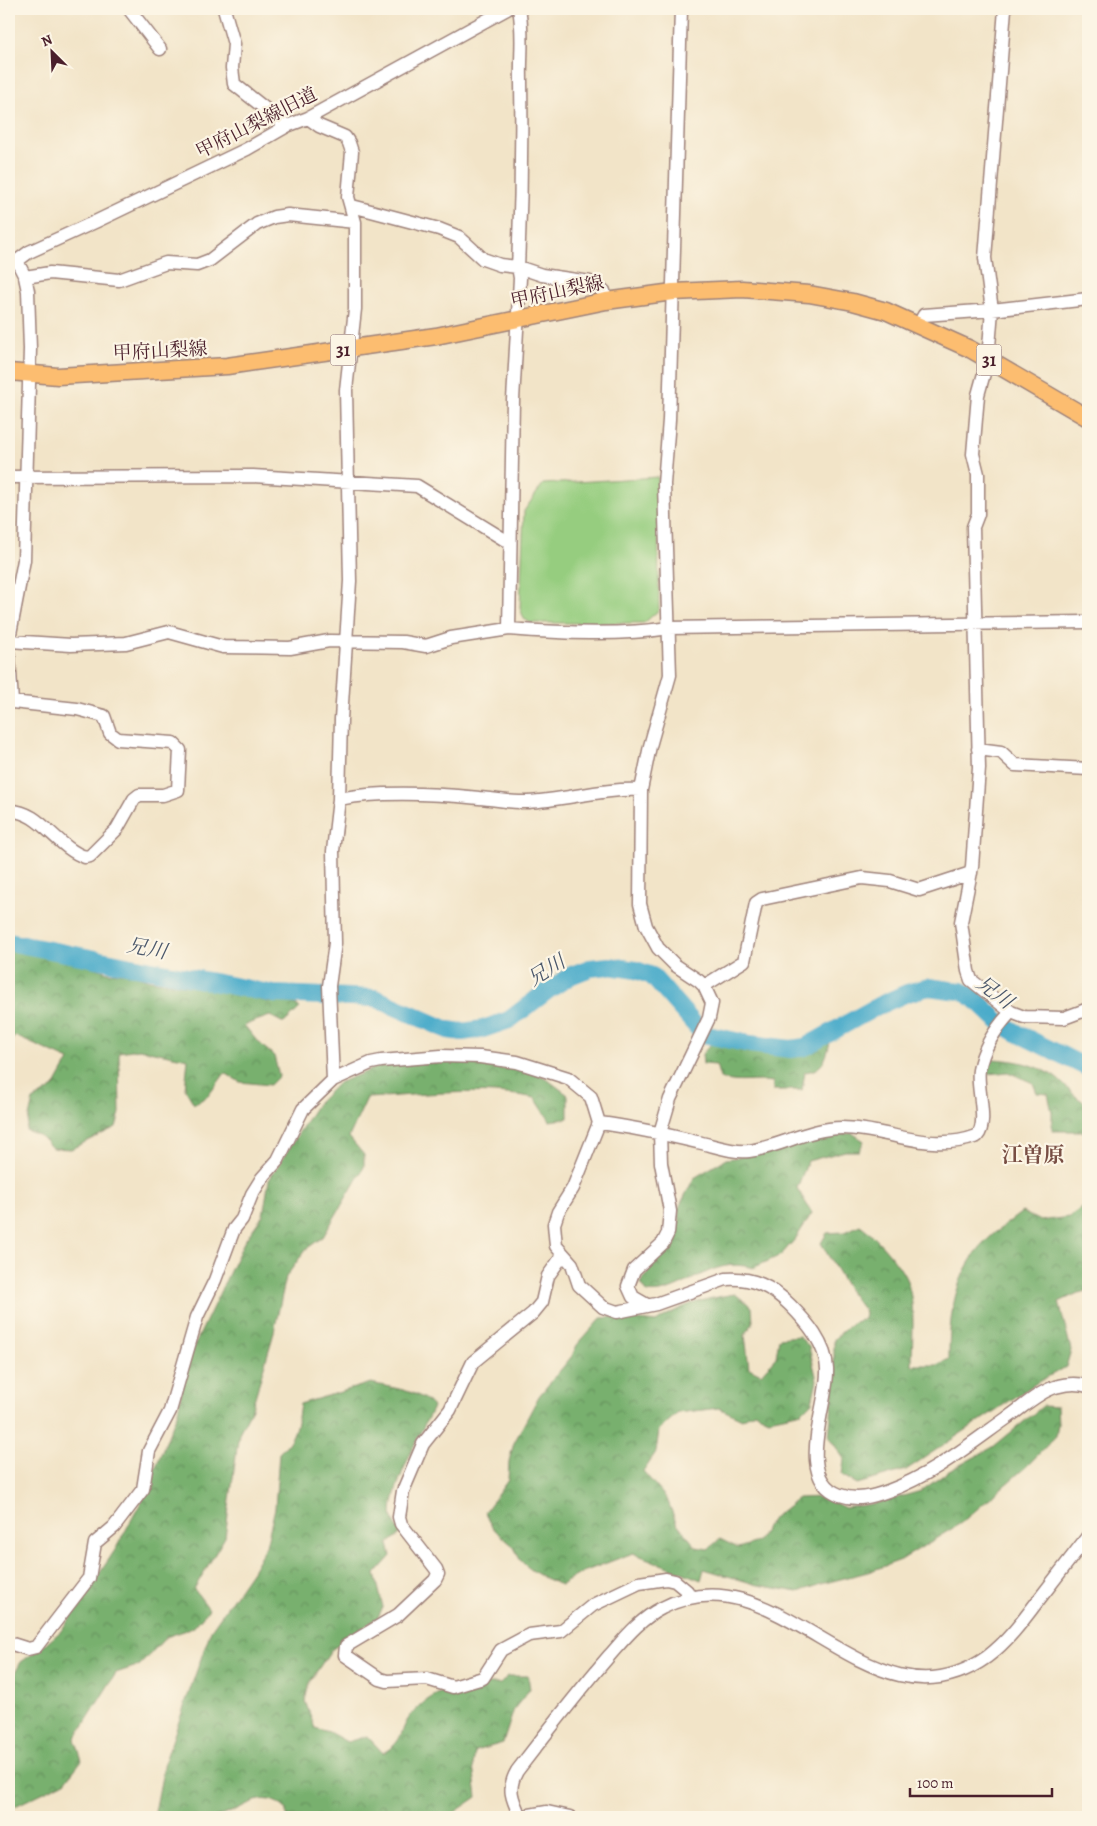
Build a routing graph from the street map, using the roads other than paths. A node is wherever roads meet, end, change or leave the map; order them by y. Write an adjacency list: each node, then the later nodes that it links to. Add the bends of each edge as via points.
1 (129, 9): 7 (street)
2 (224, 9): 9 (street, via 234,44 234,84)
3 (507, 9): 8 (street, 甲府山梨線旧道)
4 (519, 9): 13 (street, via 523,26)
5 (681, 9): 15 (street)
6 (1005, 9): 18 (street, via 985,258)
7 (160, 49)
8 (308, 118): 9 (street, 甲府山梨線旧道); 10 (street, via 344,137 349,143 352,152 348,197)
9 (286, 126): 12 (street, 甲府山梨線旧道, via 247,149)
10 (352, 206): 11 (street); 13 (street, via 439,229 459,237 482,259)
11 (355, 222): 14 (street, via 288,215 274,217 257,224 210,260 197,264 166,263 119,280 50,273); 21 (street)
12 (13, 261): 14 (street, 甲府山梨線旧道)
13 (518, 267): 17 (street, via 542,275 590,282 604,291); 19 (street)
14 (26, 277): 24 (street, 甲府山梨線旧道)
15 (673, 292): 17 (main road, 甲府山梨線 / 31); 20 (main road, 甲府山梨線 / 31, via 742,289 809,294 853,302); 32 (street, via 664,484)
16 (1088, 299): 18 (street)
17 (606, 300): 19 (main road, 甲府山梨線 / 31)
18 (992, 310): 20 (street, via 924,315); 22 (street)
19 (516, 320): 21 (main road, 甲府山梨線 / 31); 29 (street)
20 (919, 324): 22 (main road, 甲府山梨線 / 31)
21 (352, 349): 24 (main road, 甲府山梨線 / 31, via 181,370 58,376); 28 (street, via 346,390)
22 (988, 359): 25 (main road, 甲府山梨線 / 31); 31 (street, via 978,395 973,454 978,474 978,514 973,527)
23 (9, 372): 24 (main road, 甲府山梨線 / 31)
24 (28, 372): 27 (street, 甲府山梨線旧道)
25 (1088, 418)
26 (9, 477): 27 (street)
27 (26, 477): 28 (street, via 253,476); 34 (street, 甲府山梨線旧道, via 24,560)
28 (348, 482): 29 (street, via 417,486); 35 (street, via 350,581)
29 (510, 543): 33 (street)
30 (1088, 622): 31 (street)
31 (976, 624): 32 (street); 37 (street)
32 (669, 628): 33 (street, via 650,631); 39 (street, via 670,675)
33 (510, 629): 35 (street, via 451,638 426,646 403,642)
34 (9, 640): 35 (street, via 71,645 126,643 170,632 223,647 290,648)
35 (347, 641): 40 (street)
36 (9, 656): 41 (street, via 12,702 77,709 104,716 110,733 118,739 173,742 180,750 178,790 134,798 117,829 90,856 81,856 71,850 23,812)
37 (978, 749): 38 (street, via 1001,752 1015,765); 42 (street, via 978,800)
38 (1088, 770)
39 (641, 790): 40 (street, via 606,790 529,802 422,794); 43 (street, via 642,914 658,948)
40 (339, 799): 46 (street, via 333,851 335,943 329,986)
41 (9, 811)
42 (971, 873): 43 (street, via 919,890 890,881 862,878 762,899 756,903 744,961); 45 (street, via 961,922 968,971 971,980)
43 (704, 986): 48 (street, via 712,1003 709,1018 670,1099)
44 (1088, 1009): 45 (street, via 1064,1018)
45 (1008, 1014): 48 (street, via 986,1048 979,1072 982,1126 977,1136 921,1142 840,1128 806,1133 749,1151)
46 (333, 1080): 47 (street, via 380,1061 441,1056 517,1062 568,1078 581,1087 591,1097); 54 (street, via 300,1114 278,1160 262,1178 234,1229 215,1280 196,1317 170,1411 149,1451 146,1480 140,1495 114,1527 95,1543 86,1583 36,1646 28,1649)
47 (599, 1123): 48 (street); 49 (street, via 573,1188 554,1224 556,1246)
48 (660, 1133): 50 (street, via 661,1163 670,1211 668,1233 663,1243 634,1270 628,1286 632,1297)
49 (563, 1255): 50 (street, via 572,1264 579,1285 603,1307 617,1312); 53 (street, via 548,1276 542,1302 533,1313 473,1362 450,1410 423,1444 403,1491 401,1524 436,1568 435,1580 398,1614 346,1646 345,1656 380,1679 427,1679 453,1687 483,1678 501,1650 529,1635 561,1631 593,1604 639,1583 666,1579 676,1581)
50 (647, 1305): 51 (street, via 732,1278 759,1282 783,1298 814,1333 827,1369 816,1438 816,1463 830,1489 854,1498 907,1484 1054,1387)
51 (1088, 1386)
52 (1088, 1536): 53 (street, via 1001,1646 971,1668 940,1678 905,1677 873,1668 781,1615 749,1601 716,1595)
53 (690, 1597): 55 (street, via 662,1607 635,1627 546,1733 511,1781)
54 (9, 1643)
55 (519, 1817): 56 (street, via 547,1812)
56 (570, 1817)

